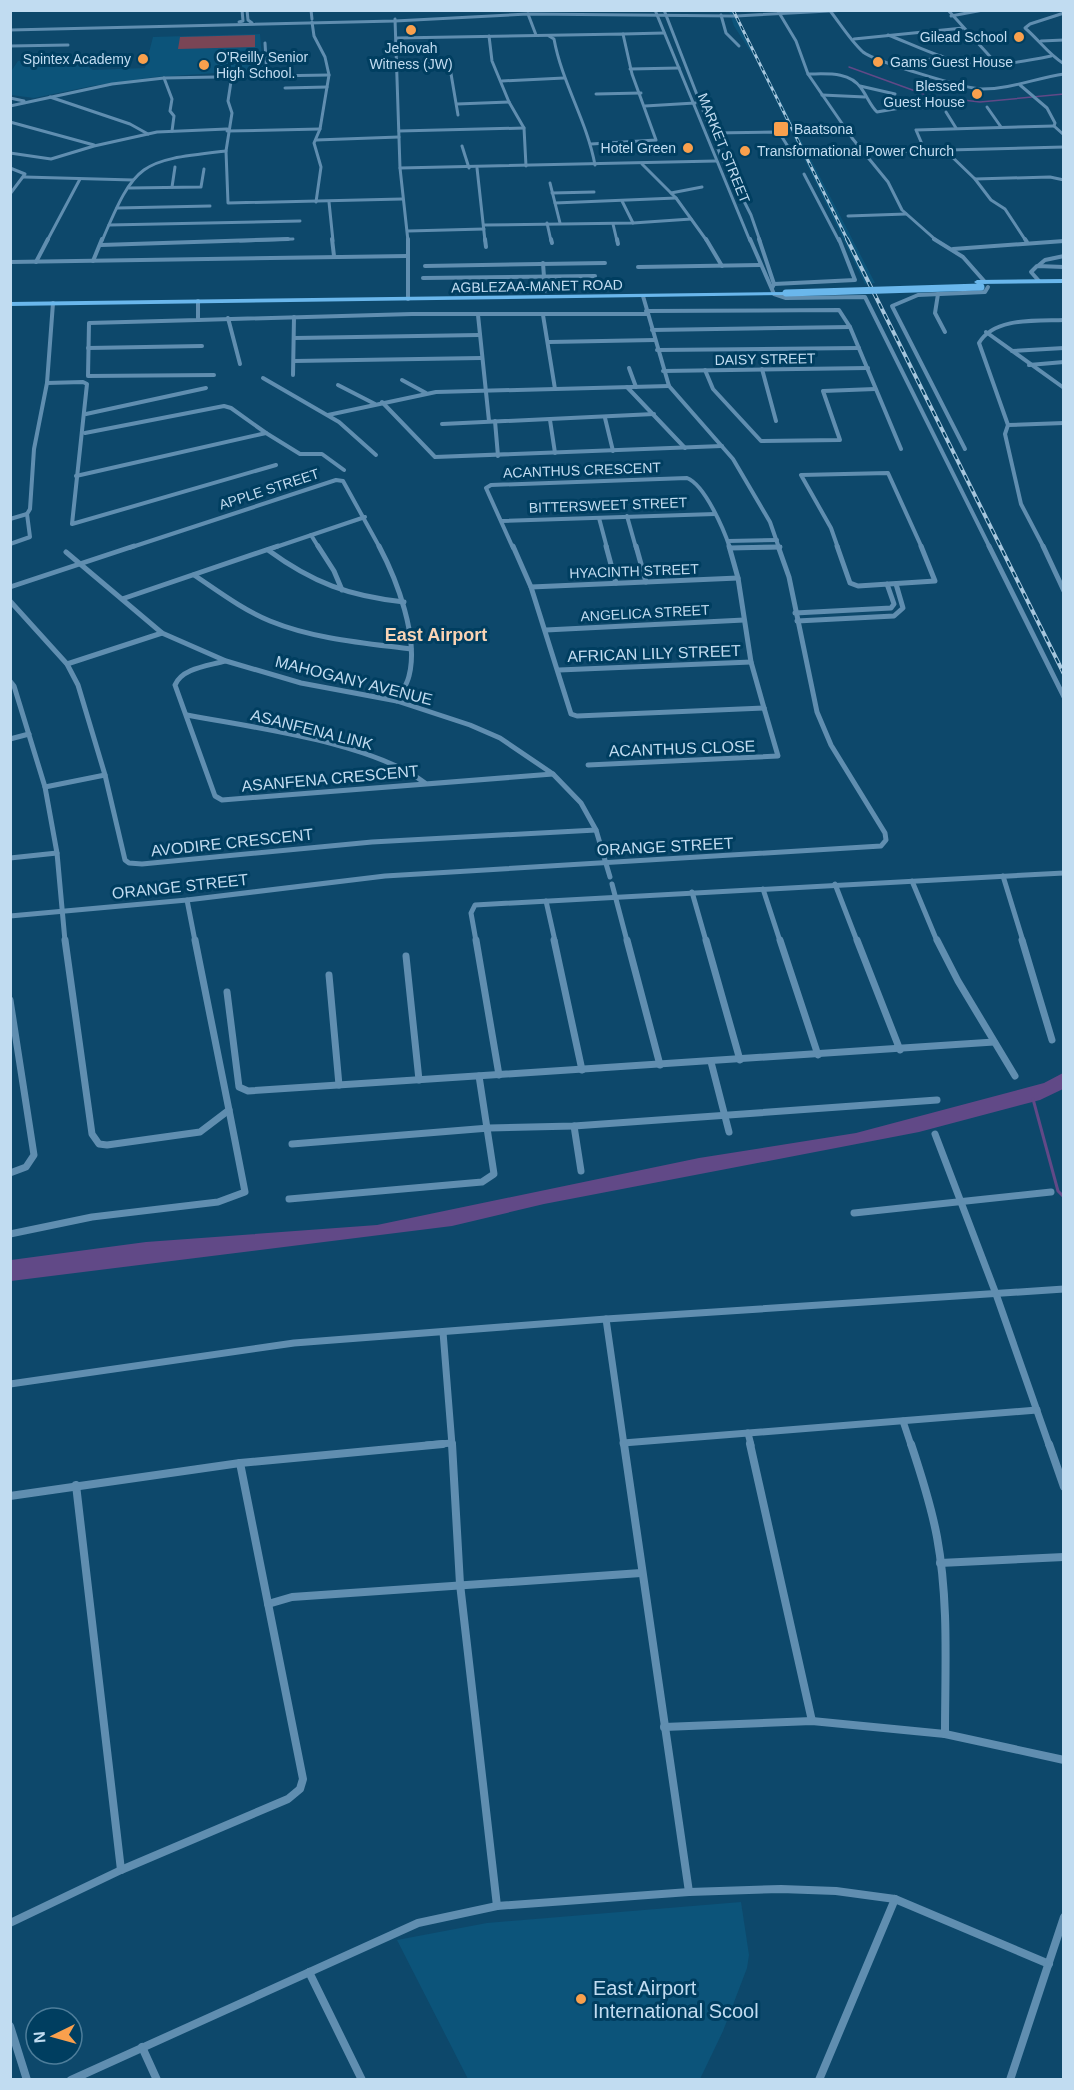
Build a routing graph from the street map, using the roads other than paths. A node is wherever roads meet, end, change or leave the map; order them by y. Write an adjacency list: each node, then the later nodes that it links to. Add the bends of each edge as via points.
1 (242, 10): 21 (street)
2 (247, 10): 22 (street)
3 (311, 10): 23 (street)
4 (714, 10): 17 (street)
5 (848, 10): 12 (street)
6 (948, 10): 19 (street)
7 (983, 10): 19 (street)
8 (560, 11): 9 (street); 10 (street)
9 (508, 12): 20 (street)
10 (614, 12): 13 (street); 15 (street)
11 (779, 12): 12 (street); 18 (street); 50 (street, via 796,41)
12 (831, 12): 35 (street)
13 (656, 13): 16 (street); 28 (street, MARKET STREET)
14 (1064, 13): 37 (street, via 1026,25)
15 (528, 14): 20 (street); 30 (street)
16 (665, 14): 17 (street); 90 (street, MARKET STREET)
17 (716, 15): 18 (street)
18 (721, 15): 41 (street, via 728,38)
19 (951, 16): 27 (street)
20 (395, 19): 23 (street); 34 (street)
21 (243, 21): 22 (street); 25 (street); 26 (street)
22 (248, 21): 23 (street); 24 (street)
23 (312, 21): 24 (street); 54 (street)
24 (253, 23): 25 (street)
25 (230, 24): 26 (street)
26 (10, 28)
27 (963, 28): 32 (street); 44 (street)
28 (664, 33): 29 (street); 48 (street, MARKET STREET)
29 (623, 34): 31 (street); 49 (street)
30 (536, 35): 31 (street); 33 (street)
31 (542, 35): 56 (street, via 554,39)
32 (888, 35): 35 (street); 42 (street)
33 (489, 36): 34 (street); 57 (street, via 492,60)
34 (397, 38): 45 (street)
35 (854, 39): 58 (street, via 864,53 945,82 980,89)
36 (1064, 40): 37 (street)
37 (1041, 41): 43 (street)
38 (265, 44): 53 (street)
39 (68, 45): 40 (street)
40 (10, 46)
41 (739, 46)
42 (942, 55): 44 (street, via 975,65); 47 (street)
43 (1051, 56): 44 (street); 46 (street)
44 (995, 62)
45 (397, 64): 75 (street, via 449,62); 89 (street)
46 (1064, 64)
47 (911, 65)
48 (678, 68): 49 (street); 74 (street, MARKET STREET)
49 (630, 69): 62 (street)
50 (808, 74): 59 (street, via 840,75); 65 (street)
51 (1064, 74): 58 (street)
52 (232, 75): 53 (street); 55 (street); 87 (street, via 228,101 232,112)
53 (267, 75): 54 (street)
54 (329, 75): 60 (street)
55 (164, 78): 66 (street); 88 (street, via 174,116)
56 (564, 78): 57 (street); 95 (street)
57 (502, 81): 73 (street)
58 (1020, 85): 82 (street, via 1052,114)
59 (860, 86): 64 (street); 68 (street)
60 (327, 87): 61 (street); 86 (street)
61 (285, 88)
62 (641, 93): 63 (street); 77 (street)
63 (596, 94)
64 (895, 94)
65 (822, 95): 67 (street); 70 (street)
66 (49, 97): 72 (street); 91 (street, via 130,124)
67 (838, 97): 68 (street); 70 (street)
68 (865, 97): 71 (street, via 879,112)
69 (10, 98): 72 (street)
70 (826, 100): 105 (street)
71 (941, 101)
72 (24, 102): 76 (street)
73 (509, 102): 75 (street); 84 (street)
74 (695, 103): 77 (street); 108 (street, MARKET STREET)
75 (457, 104): 80 (street)
76 (10, 106)
77 (645, 106): 95 (street, via 655,142)
78 (987, 107): 83 (street)
79 (946, 112): 85 (street)
80 (458, 115)
81 (10, 122): 96 (street)
82 (1054, 126): 83 (street); 92 (street)
83 (1001, 127): 85 (street)
84 (524, 128): 89 (street); 111 (street)
85 (956, 128): 99 (street, via 916,130)
86 (320, 129): 87 (street); 94 (street)
87 (227, 130): 88 (street); 102 (street)
88 (172, 131): 91 (street)
89 (399, 131): 93 (street)
90 (713, 133): 106 (street, via 775,132); 180 (street, MARKET STREET, via 751,215)
91 (148, 134): 96 (street)
92 (1064, 135)
93 (399, 137): 94 (street); 114 (street)
94 (316, 140): 135 (street, via 321,167)
95 (591, 144): 110 (street)
96 (94, 146): 103 (street, via 51,159)
97 (462, 146): 115 (street)
98 (1064, 147): 101 (street)
99 (925, 151): 100 (street); 105 (street)
100 (946, 151): 101 (street); 107 (street)
101 (961, 151): 107 (street)
102 (226, 152): 122 (street, via 157,163); 135 (street, via 228,203)
103 (10, 153)
104 (828, 153): 105 (street)
105 (866, 154): 140 (street)
106 (794, 156)
107 (952, 157): 121 (street)
108 (716, 161): 109 (street); 167 (street, MARKET STREET)
109 (642, 164): 110 (street); 131 (street)
110 (596, 165): 111 (street)
111 (526, 166): 116 (street)
112 (175, 167): 125 (street)
113 (10, 168): 119 (street, via 22,171)
114 (400, 168): 115 (street); 133 (street)
115 (469, 168): 116 (street)
116 (477, 168): 149 (street)
117 (204, 169): 125 (street, via 202,186)
118 (804, 174): 180 (street, via 835,230 855,280)
119 (24, 177): 120 (street); 128 (street)
120 (80, 179): 122 (street); 164 (street)
121 (975, 179): 123 (street); 153 (street, via 991,200 1005,209)
122 (133, 180): 127 (street)
123 (1064, 180)
124 (550, 183): 130 (street)
125 (172, 187): 127 (street)
126 (702, 187): 131 (street)
127 (129, 188): 139 (street)
128 (11, 192)
129 (594, 192): 130 (street)
130 (552, 193): 137 (street)
131 (671, 193): 132 (street)
132 (676, 198): 134 (street); 142 (street)
133 (402, 199): 136 (street); 150 (street)
134 (622, 201): 137 (street); 146 (street)
135 (316, 202): 136 (street)
136 (329, 202): 159 (street)
137 (555, 203): 145 (street)
138 (210, 206): 139 (street)
139 (117, 208): 148 (street)
140 (906, 214): 141 (street); 158 (street, via 934,239)
141 (848, 216)
142 (691, 219): 146 (street); 170 (street)
143 (300, 221): 148 (street)
144 (547, 223): 145 (street); 149 (street); 154 (street)
145 (560, 223): 147 (street)
146 (633, 223): 147 (street)
147 (613, 224): 156 (street)
148 (110, 225): 155 (street)
149 (484, 227): 150 (street); 157 (street)
150 (408, 231): 160 (street)
151 (293, 239): 155 (street)
152 (1064, 241): 153 (street)
153 (1028, 242): 158 (street)
154 (552, 243)
155 (101, 244): 162 (street)
156 (618, 244)
157 (486, 247)
158 (953, 249): 178 (street)
159 (334, 256): 160 (street); 162 (street)
160 (407, 256): 183 (street)
161 (1064, 256): 168 (street)
162 (93, 261): 164 (street)
163 (10, 262): 164 (street)
164 (36, 262)
165 (543, 263): 166 (street); 169 (street); 174 (street)
166 (605, 263)
167 (760, 265): 170 (street); 180 (street, MARKET STREET)
168 (1040, 265): 172 (street); 176 (street, via 1031,272)
169 (424, 266)
170 (722, 266): 171 (street)
171 (638, 267)
172 (1064, 267)
173 (596, 276): 174 (street)
174 (545, 277): 175 (street); 181 (street)
175 (423, 278)
176 (1039, 281): 177 (main road, AGBLEZAA-MANET ROAD); 178 (main road, AGBLEZAA-MANET ROAD)
177 (1064, 281)
178 (983, 284): 179 (main road, AGBLEZAA-MANET ROAD); 180 (main road, AGBLEZAA-MANET ROAD, bridge); 182 (street, via 985,292)
179 (1064, 287)
180 (773, 289): 181 (main road, AGBLEZAA-MANET ROAD); 184 (main road, AGBLEZAA-MANET ROAD); 300 (street, via 786,298 865,297)
181 (545, 291): 183 (main road, AGBLEZAA-MANET ROAD)
182 (938, 294): 198 (street, via 935,313); 252 (street, via 918,295 894,304 892,309)
183 (408, 296): 184 (main road, AGBLEZAA-MANET ROAD); 185 (main road, AGBLEZAA-MANET ROAD); 186 (main road, AGBLEZAA-MANET ROAD)
184 (643, 296): 189 (street, ORANGE STREET)
185 (10, 298)
186 (198, 301): 187 (main road, AGBLEZAA-MANET ROAD); 194 (street)
187 (53, 303): 188 (main road, AGBLEZAA-MANET ROAD); 224 (street)
188 (10, 304)
189 (647, 313): 191 (street); 196 (street, via 836,309); 197 (street, ORANGE STREET)
190 (478, 315): 191 (street); 192 (street); 200 (street)
191 (543, 315): 203 (street)
192 (294, 317): 193 (street); 201 (street)
193 (228, 318): 194 (street); 213 (street)
194 (198, 320): 205 (street, via 93,322 88,325)
195 (1064, 320): 199 (street, via 1017,322)
196 (850, 327): 197 (street); 206 (street)
197 (652, 330): 202 (street, ORANGE STREET)
198 (945, 332)
199 (986, 332): 209 (street); 246 (street, via 979,343)
200 (478, 335): 201 (street); 210 (street)
201 (295, 338): 211 (street)
202 (655, 340): 203 (street); 208 (street, ORANGE STREET)
203 (549, 342): 231 (street)
204 (202, 346): 205 (street)
205 (88, 348): 220 (street, via 89,376)
206 (859, 348): 208 (street); 216 (street)
207 (1064, 348): 209 (street)
208 (657, 350): 219 (street, ORANGE STREET)
209 (1012, 351): 214 (street)
210 (481, 358): 211 (street); 233 (street)
211 (294, 360): 221 (street)
212 (1064, 362): 214 (street)
213 (240, 364)
214 (1029, 365): 230 (street)
215 (630, 368): 228 (street)
216 (867, 368): 217 (street, DAISY STREET); 232 (street)
217 (762, 369): 218 (street, DAISY STREET); 243 (street)
218 (705, 370): 219 (street, DAISY STREET); 232 (street, via 719,396 761,441 840,440 823,392)
219 (663, 371): 226 (street, ORANGE STREET)
220 (214, 375)
221 (293, 375)
222 (263, 378): 239 (street)
223 (402, 380): 234 (street)
224 (47, 383): 237 (street, via 86,382); 260 (street)
225 (338, 385): 236 (street)
226 (669, 386): 228 (street); 249 (street, ORANGE STREET)
227 (627, 387): 228 (street); 231 (street); 238 (street)
228 (636, 387)
229 (206, 388): 237 (street)
230 (1064, 388)
231 (555, 389): 233 (street)
232 (875, 389): 251 (street)
233 (486, 391): 234 (street); 242 (street)
234 (426, 393): 235 (street)
235 (382, 402): 236 (street); 256 (street, via 435,458)
236 (375, 404): 239 (street)
237 (86, 414): 247 (street)
238 (654, 414): 240 (street); 250 (street)
239 (328, 415): 255 (street)
240 (605, 417): 241 (street); 253 (street)
241 (550, 420): 242 (street); 254 (street)
242 (492, 421): 245 (street); 256 (street)
243 (776, 422)
244 (1064, 423): 246 (street)
245 (442, 424)
246 (1008, 425): 285 (street, via 1005,434 1021,504)
247 (85, 433): 248 (street, via 224,406); 259 (street)
248 (266, 433): 258 (street, via 300,454 322,454); 259 (street)
249 (722, 446): 250 (street); 268 (street, ORANGE STREET, via 754,492)
250 (685, 448): 253 (street)
251 (901, 449)
252 (965, 449)
253 (613, 451): 254 (street)
254 (555, 453): 256 (street)
255 (376, 455)
256 (498, 456)
257 (276, 465): 259 (street, via 74,525)
258 (344, 470)
259 (76, 476)
260 (27, 514): 265 (street); 270 (street, via 30,537)
261 (715, 514): 262 (street, BITTERSWEET STREET); 266 (street, ACANTHUS CRESCENT, via 692,478 491,485 486,488); 269 (street, ACANTHUS CRESCENT)
262 (627, 516): 264 (street, BITTERSWEET STREET); 278 (street)
263 (365, 517): 267 (street); 275 (street, APPLE STREET, via 343,481 336,480); 288 (street, APPLE STREET)
264 (599, 518): 266 (street, BITTERSWEET STREET); 279 (street)
265 (10, 519)
266 (502, 521): 283 (street, ACANTHUS CRESCENT)
267 (311, 536): 273 (street); 284 (street)
268 (777, 540): 269 (street); 271 (street, ORANGE STREET)
269 (728, 541): 272 (street, ACANTHUS CRESCENT)
270 (10, 544)
271 (780, 547): 272 (street); 289 (street, ORANGE STREET)
272 (730, 548): 277 (street, ACANTHUS CRESCENT)
273 (268, 550): 276 (street); 284 (street, via 311,579)
274 (66, 552): 275 (street, MAHOGANY AVENUE)
275 (78, 564): 282 (street); 286 (street, MAHOGANY AVENUE)
276 (194, 575): 286 (street); 294 (street, via 270,621 312,633)
277 (738, 578): 278 (street, HYACINTH STREET); 290 (street, ACANTHUS CRESCENT)
278 (646, 582): 279 (street, HYACINTH STREET)
279 (616, 583): 283 (street, HYACINTH STREET)
280 (886, 584): 281 (street); 281 (street, via 850,583 831,528 801,474 888,472 936,579); 289 (street, via 894,604 891,608)
281 (896, 584): 291 (street, via 903,608 894,616)
282 (10, 587)
283 (531, 587): 292 (street, ACANTHUS CRESCENT)
284 (342, 590): 288 (street)
285 (1064, 591)
286 (122, 599): 293 (street, MAHOGANY AVENUE)
287 (10, 601): 297 (street, AVODIRE CRESCENT)
288 (404, 602): 294 (street, APPLE STREET)
289 (795, 613): 291 (street, ORANGE STREET)
290 (744, 620): 292 (street, ANGELICA STREET); 296 (street, ACANTHUS CRESCENT)
291 (797, 621): 315 (street, ORANGE STREET, via 817,712 831,745 885,833 885,844 872,848)
292 (546, 630): 298 (street, ACANTHUS CRESCENT)
293 (162, 633): 295 (street, MAHOGANY AVENUE); 297 (street)
294 (411, 649): 301 (street, APPLE STREET, via 410,674)
295 (226, 661): 301 (street, MAHOGANY AVENUE, via 301,683); 303 (street, ASANFENA CRESCENT, via 178,677 175,685)
296 (751, 662): 298 (street, AFRICAN LILY STREET); 302 (street, ACANTHUS CRESCENT)
297 (67, 664): 309 (street, AVODIRE CRESCENT, via 78,685)
298 (559, 670): 302 (street, ACANTHUS CRESCENT, via 573,716)
299 (12, 685): 304 (street)
300 (1064, 697)
301 (397, 701): 308 (street, MAHOGANY AVENUE, via 500,738)
302 (764, 708): 306 (street, ACANTHUS CRESCENT)
303 (187, 715): 310 (street, ASANFENA LINK, via 338,747 392,763); 310 (street, ASANFENA CRESCENT, via 215,796 222,800)
304 (29, 734): 305 (street); 311 (street)
305 (10, 739)
306 (778, 756): 307 (street, ACANTHUS CLOSE)
307 (588, 765)
308 (553, 774): 310 (street, ASANFENA CRESCENT); 312 (street, MAHOGANY AVENUE, via 581,803)
309 (105, 775): 311 (street); 312 (street, AVODIRE CRESCENT, via 125,860 135,864 372,842)
310 (425, 783)
311 (45, 787): 313 (street)
312 (596, 830): 315 (street, MAHOGANY AVENUE)
313 (57, 853): 314 (street); 325 (street)
314 (10, 858)
315 (606, 862): 322 (street, MAHOGANY AVENUE); 323 (street, ORANGE STREET, via 385,876)
316 (1064, 873): 317 (street)
317 (1003, 876): 318 (street); 331 (street)
318 (912, 881): 319 (street); 332 (street, via 942,953)
319 (835, 884): 320 (street); 333 (street)
320 (763, 889): 321 (street); 334 (street)
321 (692, 892): 322 (street); 335 (street)
322 (615, 897): 324 (street); 337 (street, MAHOGANY AVENUE)
323 (187, 900): 325 (street, ORANGE STREET); 345 (street)
324 (546, 901): 338 (street); 339 (street, via 475,905 471,909)
325 (61, 912): 326 (street, ORANGE STREET); 345 (street, via 92,1134 99,1144 200,1131)
326 (10, 916)
327 (406, 956): 342 (street)
328 (329, 975): 343 (street)
329 (227, 992): 343 (street, via 239,1087 248,1091)
330 (10, 1000): 353 (street, via 34,1155 26,1167)
331 (1052, 1040)
332 (994, 1042): 333 (street); 341 (street)
333 (900, 1050): 334 (street)
334 (818, 1055): 335 (street)
335 (740, 1060): 336 (street)
336 (711, 1062): 337 (street); 346 (street)
337 (660, 1065): 338 (street)
338 (582, 1070): 339 (street)
339 (499, 1075): 340 (street)
340 (479, 1076): 342 (street); 348 (street)
341 (1015, 1076)
342 (419, 1080): 343 (street)
343 (339, 1085)
344 (937, 1100): 346 (street)
345 (229, 1110): 358 (street, via 245,1192 240,1197 90,1217)
346 (724, 1116): 347 (street); 349 (street)
347 (574, 1126): 348 (street); 352 (street)
348 (489, 1128): 351 (street); 355 (street, via 494,1174 482,1182)
349 (729, 1132)
350 (935, 1134): 356 (street)
351 (292, 1144)
352 (581, 1171)
353 (10, 1173)
354 (1051, 1192): 356 (street)
355 (289, 1199)
356 (960, 1202): 357 (street); 360 (street)
357 (854, 1213)
358 (10, 1234)
359 (1064, 1289): 360 (street)
360 (996, 1294): 361 (street); 364 (street)
361 (606, 1319): 362 (street); 368 (street)
362 (443, 1332): 363 (street, via 294,1343); 367 (street)
363 (10, 1384)
364 (1037, 1410): 365 (street); 371 (street)
365 (903, 1421): 366 (street); 374 (street, via 932,1509)
366 (748, 1433): 368 (street); 378 (street)
367 (452, 1443): 369 (street); 376 (street)
368 (623, 1443): 375 (street)
369 (240, 1463): 370 (street); 377 (street)
370 (76, 1485): 372 (street); 382 (street)
371 (1064, 1487)
372 (10, 1497)
373 (1064, 1557): 374 (street)
374 (940, 1563): 380 (street, via 945,1605)
375 (641, 1573): 376 (street); 379 (street)
376 (460, 1584): 377 (street, via 292,1597); 385 (street)
377 (268, 1604): 382 (street, via 303,1779 300,1789 288,1799)
378 (812, 1721): 379 (street); 380 (street)
379 (664, 1727): 383 (street)
380 (945, 1734): 381 (street)
381 (1064, 1760)
382 (121, 1870): 387 (street)
383 (689, 1893): 384 (street, via 836,1891); 385 (street)
384 (895, 1899): 388 (street); 396 (street)
385 (497, 1906): 389 (street, via 418,1923)
386 (1064, 1917): 388 (street)
387 (10, 1923)
388 (1049, 1964): 397 (street)
389 (309, 1972): 391 (street); 395 (street)
390 (10, 2025): 392 (street)
391 (141, 2047): 393 (street); 394 (street)
392 (27, 2079)
393 (71, 2079)
394 (157, 2079)
395 (362, 2079)
396 (819, 2079)
397 (1010, 2079)

